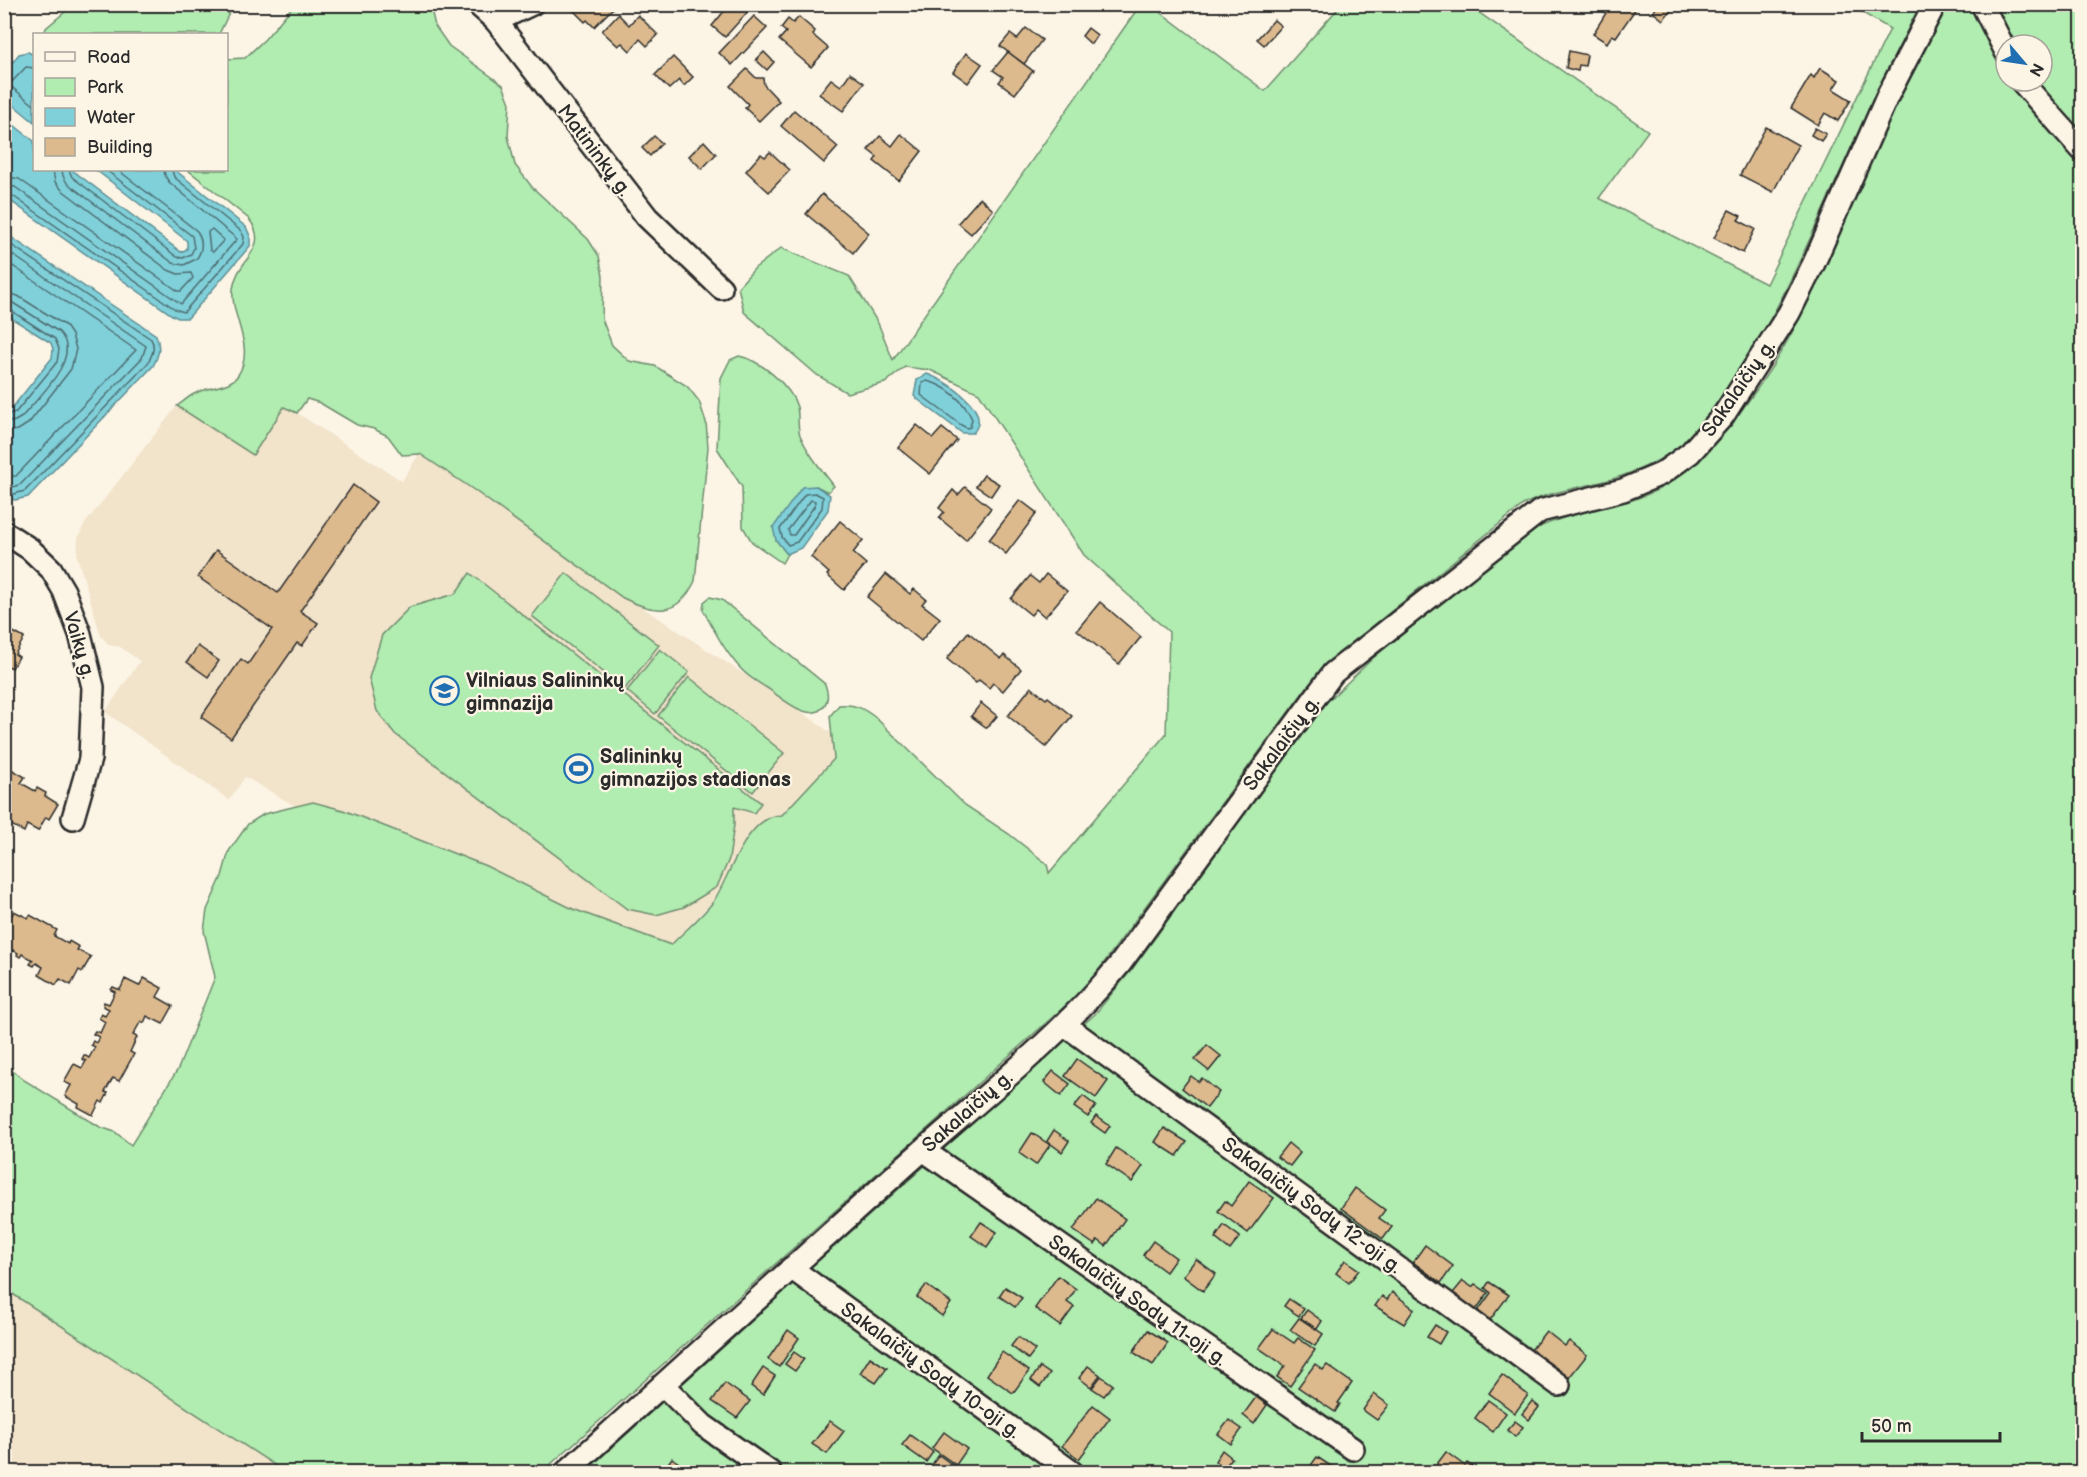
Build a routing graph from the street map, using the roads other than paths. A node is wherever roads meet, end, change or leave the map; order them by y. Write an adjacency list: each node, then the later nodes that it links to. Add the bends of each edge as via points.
1 (477, 4): 5 (street, Matininkų g.)
2 (532, 4): 5 (street)
3 (1935, 4): 12 (street, Sakalaičių g., via 1887,97 1794,303 1723,416 1690,453 1660,474 1623,490 1540,511 1333,673 1120,964)
4 (1982, 4): 6 (street)
5 (496, 21): 9 (street, Matininkų g., via 647,217)
6 (1996, 33)
7 (2032, 93): 8 (street)
8 (2082, 150)
9 (721, 288)
10 (4, 532): 11 (street, Vaikų g., via 51,569 64,591 83,645 93,687 90,759)
11 (73, 818)
12 (1065, 1025): 13 (street, Sakalaičių g.); 15 (street, Sakalaičių Sodų 12-oji g.)
13 (923, 1150): 14 (street, Sakalaičių g.); 17 (street, Sakalaičių Sodų 11-oji g.)
14 (791, 1268): 16 (street, Sakalaičių g.); 20 (street, Sakalaičių Sodų 10-oji g.)
15 (1559, 1384)
16 (663, 1385): 18 (street, Sakalaičių g.); 19 (street, via 703,1425)
17 (1353, 1449)
18 (566, 1473)
19 (770, 1473)
20 (1072, 1473)

